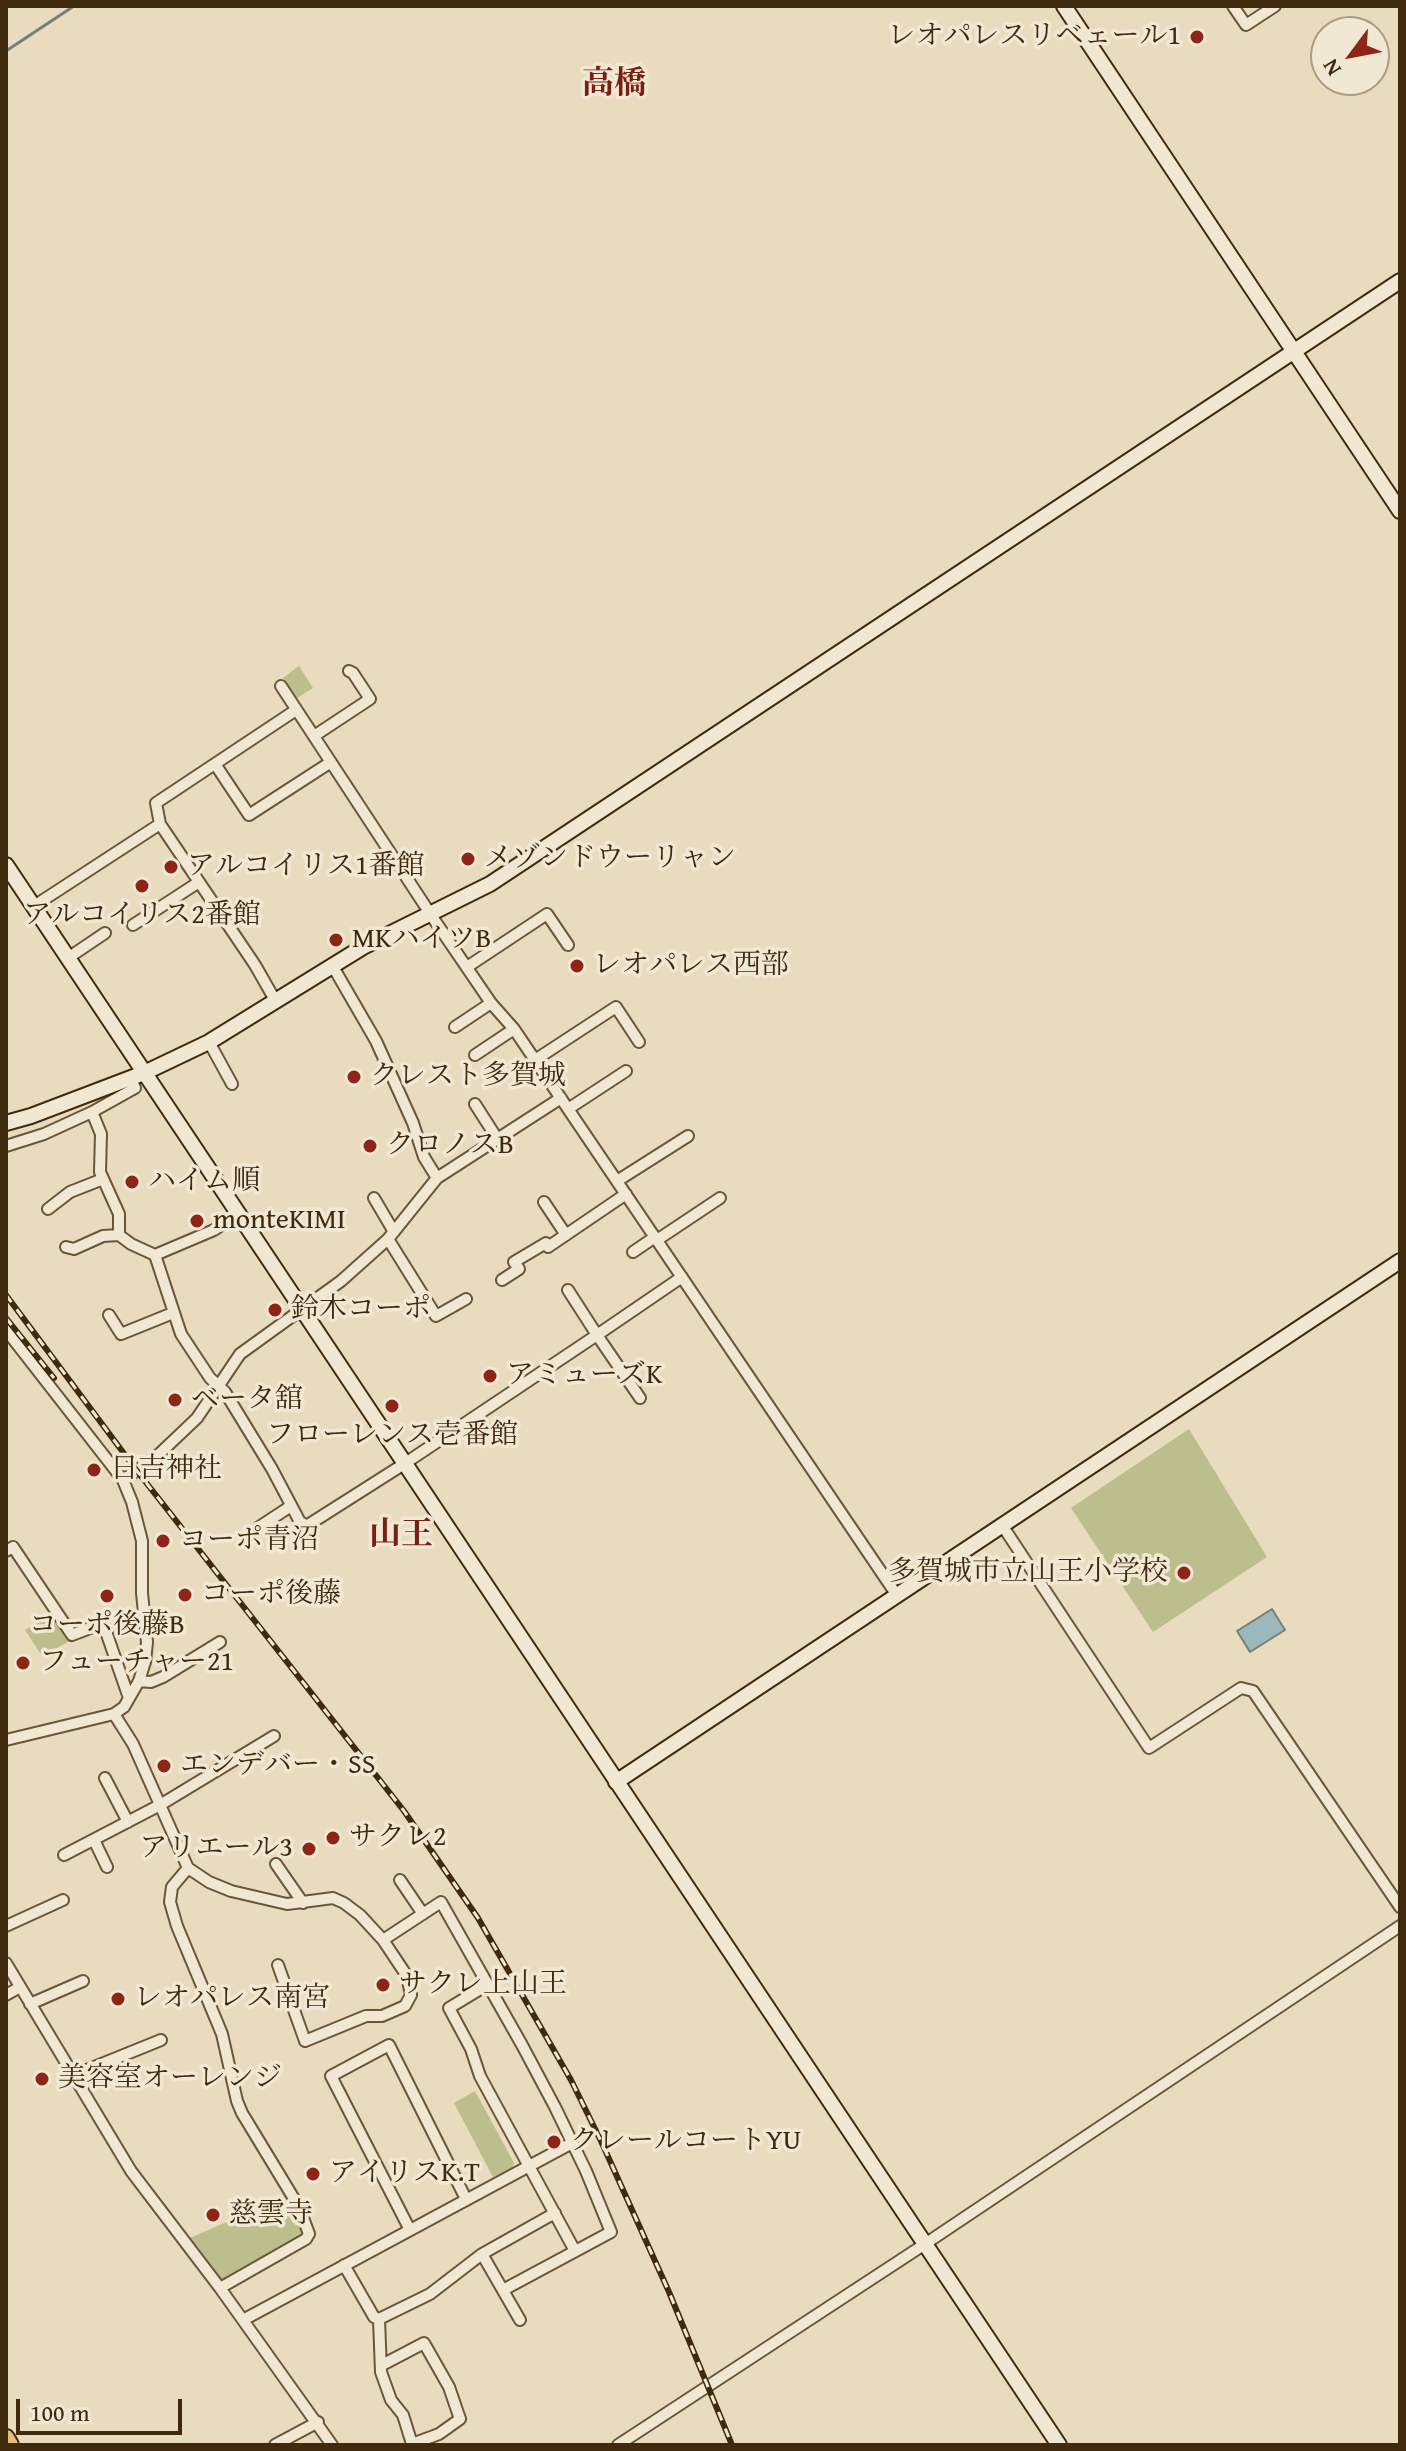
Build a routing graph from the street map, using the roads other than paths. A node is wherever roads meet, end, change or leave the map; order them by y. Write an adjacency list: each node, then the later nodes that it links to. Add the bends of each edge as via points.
1 (1064, 6): 5 (street)
2 (1233, 6): 3 (street, via 1246,25)
3 (1275, 6)
4 (1400, 281): 5 (street)
5 (1293, 351): 6 (street); 17 (street, via 501,876)
6 (1400, 511)
7 (349, 671): 10 (street, via 370,699)
8 (281, 686): 9 (street)
9 (296, 710): 10 (street); 12 (street)
10 (314, 736): 11 (street)
11 (331, 762): 12 (street, via 249,815); 17 (street)
12 (215, 764): 13 (street, via 156,803)
13 (160, 824): 15 (street); 16 (street)
14 (6, 865): 16 (street)
15 (199, 882): 18 (street); 24 (street)
16 (34, 906): 21 (street)
17 (430, 913): 22 (street); 23 (street)
18 (133, 925)
19 (105, 933): 21 (street)
20 (568, 945): 23 (street, via 547,914)
21 (68, 958): 33 (street)
22 (332, 965): 24 (street); 43 (street, via 376,1041)
23 (467, 967): 25 (street)
24 (275, 1000): 28 (street)
25 (491, 1003): 26 (street); 27 (street)
26 (455, 1027)
27 (514, 1029): 30 (street); 31 (street)
28 (209, 1042): 33 (street); 34 (street)
29 (639, 1042): 31 (street, via 616,1007)
30 (475, 1055)
31 (535, 1060): 35 (street)
32 (626, 1071): 37 (street)
33 (138, 1076): 38 (street, via 135,1088); 39 (street); 51 (street)
34 (232, 1084)
35 (561, 1098): 37 (street); 41 (street)
36 (475, 1104): 41 (street)
37 (568, 1109): 45 (street)
38 (92, 1112): 42 (street); 44 (street, via 101,1134)
39 (6, 1123)
40 (688, 1136): 45 (street)
41 (498, 1140): 43 (street)
42 (6, 1146)
43 (437, 1178): 53 (street)
44 (103, 1179): 50 (street, via 70,1192); 52 (street, via 119,1214)
45 (617, 1181): 46 (street)
46 (626, 1194): 54 (street); 55 (street)
47 (374, 1198): 53 (street)
48 (720, 1198): 55 (street)
49 (544, 1202): 54 (street)
50 (48, 1209)
51 (238, 1214): 58 (street); 64 (street)
52 (119, 1235): 56 (street); 58 (street)
53 (391, 1235): 63 (street, via 436,1316); 64 (street)
54 (566, 1235): 61 (street, via 514,1262 519,1269)
55 (656, 1238): 57 (street); 60 (street)
56 (66, 1247)
57 (633, 1252)
58 (155, 1255): 65 (street)
59 (1400, 1261): 76 (street)
60 (682, 1277): 68 (street); 79 (street)
61 (502, 1280)
62 (568, 1290): 68 (street)
63 (466, 1299)
64 (302, 1309): 71 (street, via 240,1354); 73 (street)
65 (173, 1313): 66 (street, via 121,1334); 71 (street)
66 (109, 1315)
67 (6, 1330): 69 (street)
68 (597, 1335): 72 (street); 73 (street)
69 (16, 1341): 70 (street); 74 (street)
70 (6, 1350)
71 (217, 1387): 74 (street, via 197,1418); 75 (street, via 225,1392)
72 (640, 1398)
73 (404, 1464): 75 (street, via 308,1525); 87 (street)
74 (123, 1480): 81 (street, via 142,1541 147,1642)
75 (291, 1506): 77 (street)
76 (1002, 1525): 79 (street); 98 (street, via 1149,1748 1241,1688 1253,1691)
77 (259, 1527)
78 (6, 1551): 82 (street, via 13,1547 72,1635 103,1623)
79 (896, 1594): 87 (street)
80 (220, 1642): 81 (street, via 163,1677)
81 (139, 1681): 82 (street)
82 (129, 1698): 83 (street)
83 (114, 1714): 85 (street); 88 (street)
84 (274, 1736): 88 (street)
85 (6, 1740)
86 (105, 1778): 89 (street)
87 (616, 1782): 117 (street)
88 (160, 1805): 89 (street); 94 (street)
89 (128, 1822): 90 (street)
90 (94, 1840): 91 (street); 93 (street)
91 (64, 1855)
92 (276, 1864): 97 (street)
93 (107, 1867)
94 (188, 1868): 97 (street, via 231,1891); 121 (street, via 172,1887 177,1926 222,2034 237,2101 299,2207 309,2234)
95 (400, 1880): 99 (street)
96 (63, 1900): 100 (street)
97 (303, 1903): 102 (street, via 333,1898 344,1903)
98 (1400, 1907)
99 (423, 1914): 102 (street); 106 (street, via 441,1902)
100 (6, 1926)
101 (1400, 1926): 117 (street)
102 (383, 1940): 104 (street, via 407,1976 411,1995 405,2006 305,2041)
103 (6, 1963): 107 (street)
104 (278, 1965)
105 (83, 1981): 109 (street)
106 (487, 1985): 112 (street); 113 (street, via 449,2008)
107 (20, 1987): 108 (street); 109 (street)
108 (6, 1995)
109 (30, 2004): 111 (street)
110 (161, 2040): 111 (street)
111 (72, 2076): 121 (street, via 131,2171)
112 (572, 2143): 113 (street); 118 (street, via 611,2232)
113 (529, 2166): 114 (street); 115 (street)
114 (466, 2199): 116 (street); 116 (street, via 389,2045 331,2076)
115 (555, 2213): 118 (street); 119 (street)
116 (410, 2230): 120 (street)
117 (925, 2244): 129 (street); 134 (street)
118 (575, 2251): 122 (street)
119 (482, 2254): 122 (street); 123 (street, via 430,2294)
120 (344, 2265): 123 (street); 124 (street)
121 (220, 2288): 124 (street)
122 (503, 2290): 125 (street)
123 (379, 2319): 126 (street)
124 (243, 2320): 127 (street)
125 (520, 2320)
126 (382, 2365): 126 (street, via 391,2400 403,2415 412,2444 460,2419 424,2343)
127 (318, 2422): 131 (street); 132 (street)
128 (6, 2438): 130 (main road)
129 (632, 2441): 133 (street)
130 (10, 2445)
131 (275, 2445)
132 (332, 2445)
133 (618, 2445)
134 (1059, 2445)

